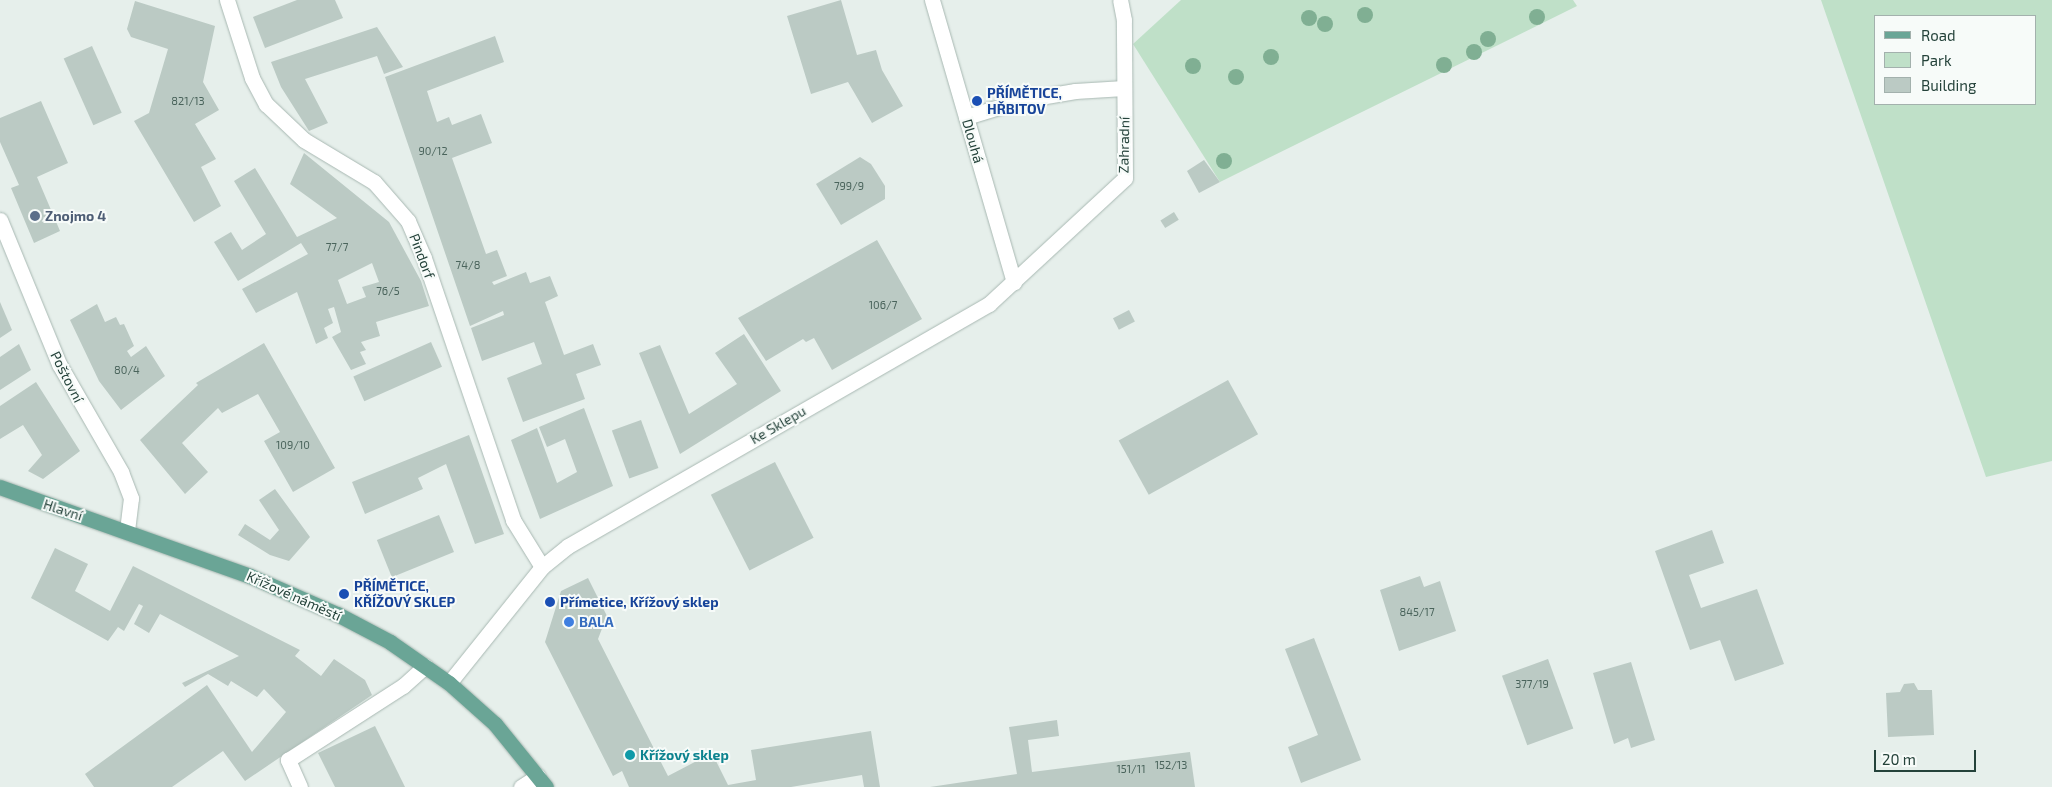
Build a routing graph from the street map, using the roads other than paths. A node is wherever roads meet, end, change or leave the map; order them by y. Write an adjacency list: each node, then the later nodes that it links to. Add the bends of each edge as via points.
1 (227, 0): 10 (street, Pindorf, via 252,78 266,104 304,140 374,182 408,221 424,258 513,520)
2 (932, 0): 5 (street, Dlouhá)
3 (1120, 0): 4 (street, Zahradní, via 1124,20)
4 (1124, 88): 5 (street, via 1075,91 1022,100); 7 (street, Zahradní, via 1125,178)
5 (966, 117): 7 (street, Dlouhá)
6 (0, 220): 9 (street, Poštovní, via 59,364 121,472 131,498)
7 (1014, 282): 10 (street, Ke Sklepu, via 989,304 568,546)
8 (0, 487): 9 (main road, Hlavní)
9 (127, 531): 11 (main road, Křížové náměstí, via 250,576 338,614)
10 (542, 567): 12 (street)
11 (425, 666): 12 (main road, Křížové náměstí); 14 (street, via 403,686 288,760)
12 (449, 683): 13 (main road, Křížové náměstí, via 495,724)
13 (542, 782): 15 (street)
14 (300, 787)
15 (521, 787)

